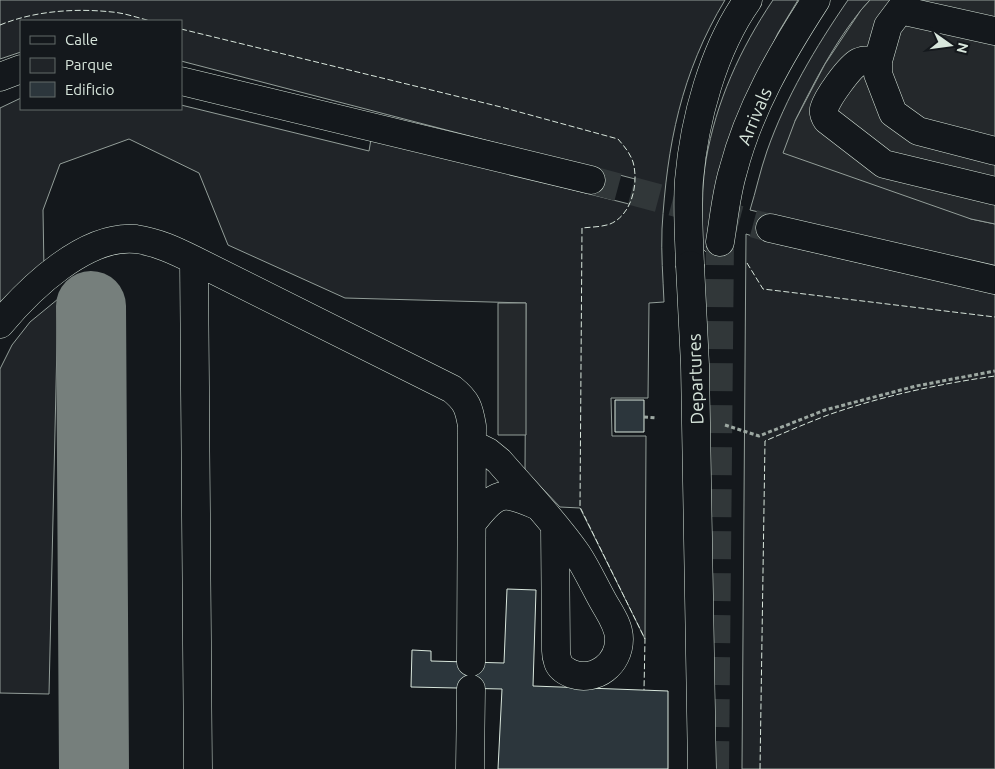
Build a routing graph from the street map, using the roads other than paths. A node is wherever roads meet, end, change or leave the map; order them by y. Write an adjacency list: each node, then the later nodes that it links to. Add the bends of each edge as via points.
1 (748, 0): 21 (street, Departures, bridge, via 720,50 693,146 689,182)
2 (816, 0): 12 (street, Arrivals, via 788,43 743,138 728,187)
3 (995, 31): 4 (street, via 900,10 888,26)
4 (878, 61): 8 (street, via 878,74 893,113 903,121 918,131); 10 (street, via 860,61 847,71 824,108 826,120 884,164)
5 (20, 69): 6 (street)
6 (0, 77)
7 (182, 81): 9 (street)
8 (995, 152)
9 (591, 180)
10 (995, 190)
11 (770, 228): 14 (street)
12 (720, 242)
13 (194, 260): 15 (street, via 161,244 136,239 111,240 79,254 34,286); 16 (street, via 452,389 462,396 469,409); 19 (street)
14 (995, 280)
15 (0, 324)
16 (472, 444): 17 (street, via 499,461); 18 (street)
17 (547, 516): 17 (street, via 558,663 564,670 578,675 595,674 603,671 617,651 619,638 614,620 577,555); 18 (street, via 520,497 508,495 487,503)
18 (472, 523): 20 (street)
19 (198, 769)
20 (470, 769)
21 (702, 769)

